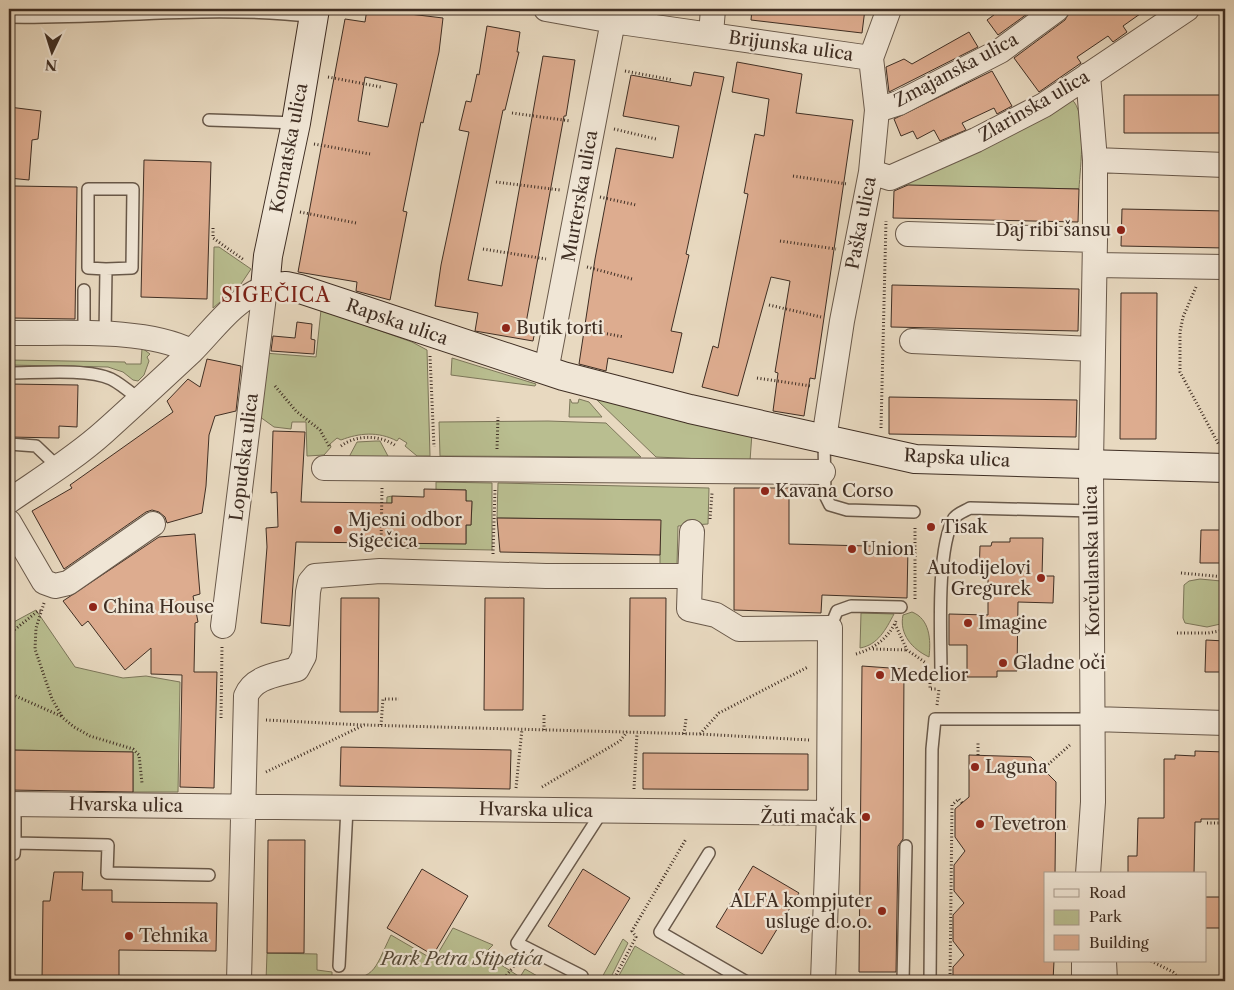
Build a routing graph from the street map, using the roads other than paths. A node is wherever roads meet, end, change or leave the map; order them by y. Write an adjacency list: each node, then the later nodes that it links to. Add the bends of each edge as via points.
1 (546, 9): 9 (street, Brijunska ulica)
2 (713, 9): 10 (street, Brijunska ulica)
3 (889, 9): 11 (street, Paška ulica)
4 (1057, 9): 13 (street, Zmajanska ulica, via 1000,51 899,103)
5 (1187, 9): 12 (street, Zlarinska ulica)
6 (222, 11): 7 (lane); 8 (lane)
7 (315, 13): 15 (street, Kornatska ulica)
8 (9, 17)
9 (613, 21): 10 (street, Brijunska ulica); 31 (street, Murterska ulica)
10 (711, 34): 11 (street, Brijunska ulica)
11 (871, 58): 13 (street, Paška ulica)
12 (1088, 75): 16 (street); 18 (street, Zlarinska ulica, via 1044,105 976,140 890,178)
13 (877, 110): 18 (street, Paška ulica)
14 (209, 120): 15 (lane)
15 (296, 123): 24 (street, Kornatska ulica, via 268,256)
16 (1095, 160): 17 (street); 20 (street)
17 (1225, 165)
18 (871, 172): 34 (street, Paška ulica, via 842,321)
19 (908, 234): 20 (street)
20 (1095, 240): 21 (street)
21 (1095, 265): 22 (street); 29 (street)
22 (1225, 267)
23 (106, 270): 23 (lane, via 88,268 88,188 133,189 132,268); 27 (lane)
24 (265, 288): 30 (street, Rapska ulica, via 245,299); 31 (street, Rapska ulica, via 300,289); 49 (street, Lopudska ulica)
25 (84, 290): 27 (lane)
26 (9, 333): 27 (street)
27 (94, 335): 30 (street, via 164,340)
28 (912, 341): 29 (street)
29 (1093, 349): 38 (street)
30 (191, 351): 33 (street, Rapska ulica)
31 (546, 371): 34 (street, Rapska ulica, via 690,409)
32 (9, 373): 33 (lane, via 100,376 121,385)
33 (140, 400): 39 (street, Rapska ulica, via 102,434)
34 (824, 439): 38 (street, Rapska ulica, via 915,459); 40 (lane)
35 (9, 444): 39 (lane, via 36,446)
36 (327, 458): 40 (street, via 383,468)
37 (1222, 458): 38 (street, Rapska ulica)
38 (1091, 463): 42 (street, Korčulanska ulica)
39 (58, 466): 41 (street, Rapska ulica)
40 (823, 472): 43 (lane, via 825,495 830,505 848,510)
41 (9, 501)
42 (1093, 511): 51 (lane, via 970,508 955,517 948,533 942,570); 52 (street, Korčulanska ulica)
43 (914, 512)
44 (9, 522): 45 (street, via 44,582 60,586)
45 (153, 524)
46 (692, 532): 47 (street)
47 (690, 576): 50 (street, via 689,609 716,615 738,629); 56 (street, via 380,572 316,576 310,582 308,592 301,664 297,669 256,681 246,696)
48 (901, 606): 50 (lane, via 851,606 837,611)
49 (223, 626)
50 (830, 628): 59 (street)
51 (941, 674)
52 (1093, 719): 53 (street); 54 (street, Korčulanska ulica); 75 (lane, via 935,719)
53 (1225, 722)
54 (1093, 802): 64 (street, Korčulanska ulica); 65 (street, Korčulanska ulica)
55 (12, 804): 56 (street, Hvarska ulica); 60 (lane)
56 (244, 806): 57 (street, Hvarska ulica); 71 (street)
57 (347, 808): 58 (street, Hvarska ulica); 69 (lane)
58 (603, 810): 59 (street, Hvarska ulica); 70 (lane, via 517,943)
59 (829, 813): 73 (street)
60 (15, 843): 63 (lane, via 14,854); 66 (lane, via 108,845 108,873)
61 (906, 846): 74 (lane)
62 (709, 852): 72 (lane, via 660,932)
63 (9, 854)
64 (1088, 872)
65 (1099, 872)
66 (209, 875)
67 (1084, 962): 76 (street)
68 (1104, 962): 77 (street)
69 (339, 966)
70 (582, 976)
71 (240, 981)
72 (745, 981)
73 (823, 981)
74 (903, 981)
75 (930, 981)
76 (1084, 981)
77 (1105, 981)

